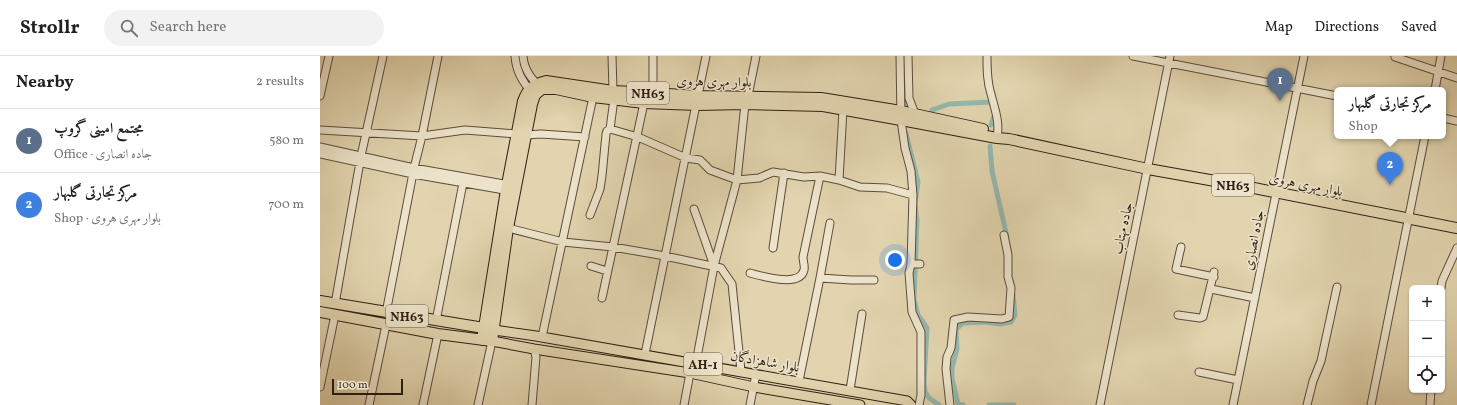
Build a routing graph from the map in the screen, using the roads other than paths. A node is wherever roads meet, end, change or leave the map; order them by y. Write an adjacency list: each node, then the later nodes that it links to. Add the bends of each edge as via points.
1 (329, 56): 26 (street)
2 (383, 56): 38 (street)
3 (438, 56): 41 (street)
4 (514, 56): 22 (street, via 518,72)
5 (523, 56): 22 (street, via 528,75)
6 (612, 56): 24 (street)
7 (653, 56): 23 (street)
8 (706, 56): 28 (street)
9 (756, 56): 29 (street)
10 (900, 56): 33 (street)
11 (908, 56): 32 (street, via 909,98)
12 (987, 56): 40 (street, via 987,77 997,113)
13 (1134, 56): 17 (street)
14 (1304, 56): 21 (street, جاده انصاری)
15 (1441, 56): 18 (street)
16 (1395, 57): 18 (street)
17 (1169, 60): 21 (street); 49 (street, جاده مهتاب)
18 (1438, 71): 19 (street); 20 (street)
19 (1457, 78)
20 (1435, 87)
21 (1298, 88): 25 (street); 57 (street, جاده انصاری)
22 (536, 89): 24 (highway, بلوار مهری هروی / NH63, via 546,81); 27 (highway, بلوار مهری هروی / NH63, via 556,89); 39 (highway)
23 (653, 93): 24 (highway, بلوار مهری هروی / NH63); 28 (highway, بلوار مهری هروی / NH63)
24 (613, 95): 27 (highway, بلوار مهری هروی / NH63); 30 (highway, بلوار مهری هروی / NH63); 36 (street)
25 (1334, 95)
26 (320, 96)
27 (593, 97): 42 (street)
28 (697, 100): 29 (highway, بلوار مهری هروی / NH63); 30 (highway, بلوار مهری هروی / NH63); 47 (street)
29 (746, 100): 31 (highway, بلوار مهری هروی / NH63); 33 (highway, بلوار مهری هروی / NH63, via 821,98); 53 (street)
30 (644, 103): 43 (street)
31 (843, 110): 33 (highway, بلوار مهری هروی / NH63); 54 (street)
32 (915, 114): 33 (highway, بلوار مهری هروی / NH63); 40 (highway, بلوار مهری هروی / NH63)
33 (901, 116): 40 (highway, بلوار مهری هروی / NH63); 58 (street)
34 (1446, 119): 35 (street)
35 (1457, 121)
36 (610, 129): 43 (street); 60 (street, via 606,134 600,189)
37 (320, 130): 38 (street)
38 (366, 132): 41 (street); 48 (street)
39 (521, 135): 41 (street, via 465,130); 42 (street); 56 (highway)
40 (998, 135): 49 (highway, بلوار مهری هروی / NH63)
41 (422, 136): 50 (street)
42 (585, 137): 66 (street)
43 (638, 137): 47 (street); 67 (street)
44 (1424, 139): 61 (street)
45 (320, 147): 48 (street)
46 (320, 154): 48 (street)
47 (686, 158): 53 (street, via 700,160 710,170); 71 (street)
48 (361, 160): 50 (street); 86 (street)
49 (1148, 169): 57 (highway, بلوار مهری هروی / NH63); 122 (street, جاده مهتاب)
50 (413, 171): 55 (street); 56 (street); 88 (street)
51 (784, 174): 52 (street); 53 (street, via 773,172 759,178); 69 (street)
52 (820, 176): 54 (street); 77 (street, via 803,257 802,274 787,280)
53 (737, 180): 75 (street)
54 (839, 180): 58 (street, via 860,187 886,188)
55 (463, 183): 56 (street); 92 (street)
56 (511, 188): 63 (highway); 94 (highway)
57 (1276, 193): 61 (highway, بلوار مهری هروی / NH63); 84 (street, جاده انصاری)
58 (914, 195): 72 (street)
59 (694, 209): 75 (street)
60 (590, 215)
61 (1408, 218): 64 (highway, بلوار مهری هروی / NH63); 125 (street)
62 (830, 223): 78 (street)
63 (508, 228): 66 (street); 94 (highway)
64 (1457, 228)
65 (1004, 236): 121 (street, via 1011,288 1009,317 968,317 954,320 946,370)
66 (563, 242): 67 (street); 96 (street)
67 (612, 246): 71 (street); 76 (street)
68 (1181, 247): 82 (street, via 1176,268 1214,275)
69 (773, 248)
70 (1457, 248): 80 (street)
71 (665, 256): 75 (street); 99 (street)
72 (911, 264): 73 (street); 120 (street, via 909,273 912,312 920,332)
73 (920, 264)
74 (591, 266): 76 (street)
75 (714, 266): 100 (street); 101 (street, via 721,268 732,284)
76 (608, 271): 83 (street)
77 (750, 273)
78 (820, 278): 79 (street); 106 (street)
79 (874, 280)
80 (1441, 285)
81 (1337, 287): 124 (street, via 1322,361)
82 (1210, 289): 84 (street); 91 (street, via 1203,317)
83 (602, 298)
84 (1255, 298): 105 (street, جاده انصاری)
85 (320, 301): 86 (highway, NH63)
86 (335, 304): 88 (highway, NH63)
87 (320, 312): 90 (highway, NH63)
88 (386, 313): 92 (highway, NH63)
89 (862, 314): 109 (street)
90 (335, 315): 93 (highway, NH63); 108 (street)
91 (1178, 315)
92 (436, 321): 94 (highway, NH63)
93 (386, 325): 95 (highway, NH63); 112 (street)
94 (489, 329): 96 (main road, بلوار شاهزادگان / AH-1); 97 (highway)
95 (438, 334): 97 (highway, NH63); 113 (street)
96 (542, 337): 99 (main road, بلوار شاهزادگان / AH-1)
97 (487, 341): 98 (main road, بلوار شاهزادگان / AH-1); 114 (street)
98 (534, 349): 103 (main road, بلوار شاهزادگان / AH-1); 115 (street, via 536,357)
99 (645, 354): 100 (main road, بلوار شاهزادگان / AH-1)
100 (696, 363): 101 (main road, بلوار شاهزادگان / AH-1)
101 (742, 371): 104 (main road, بلوار شاهزادگان / AH-1)
102 (1198, 372): 105 (street)
103 (690, 373): 107 (main road, بلوار شاهزادگان / AH-1); 116 (street)
104 (756, 374): 106 (main road, بلوار شاهزادگان / AH-1); 107 (street)
105 (1238, 380): 123 (street, جاده انصاری)
106 (799, 382): 109 (main road, بلوار شاهزادگان / AH-1)
107 (754, 386): 111 (main road, بلوار شاهزادگان / AH-1); 117 (street)
108 (320, 387)
109 (850, 390): 119 (main road, بلوار شاهزادگان / AH-1, via 906,401)
110 (1431, 393): 126 (street)
111 (831, 403): 118 (main road, بلوار شاهزادگان / AH-1)
112 (369, 405)
113 (423, 405)
114 (478, 405)
115 (532, 405)
116 (684, 405)
117 (750, 405)
118 (860, 405)
119 (911, 405)
120 (919, 405)
121 (950, 405)
122 (1100, 405)
123 (1233, 405)
124 (1306, 405)
125 (1371, 405)
126 (1430, 405)

